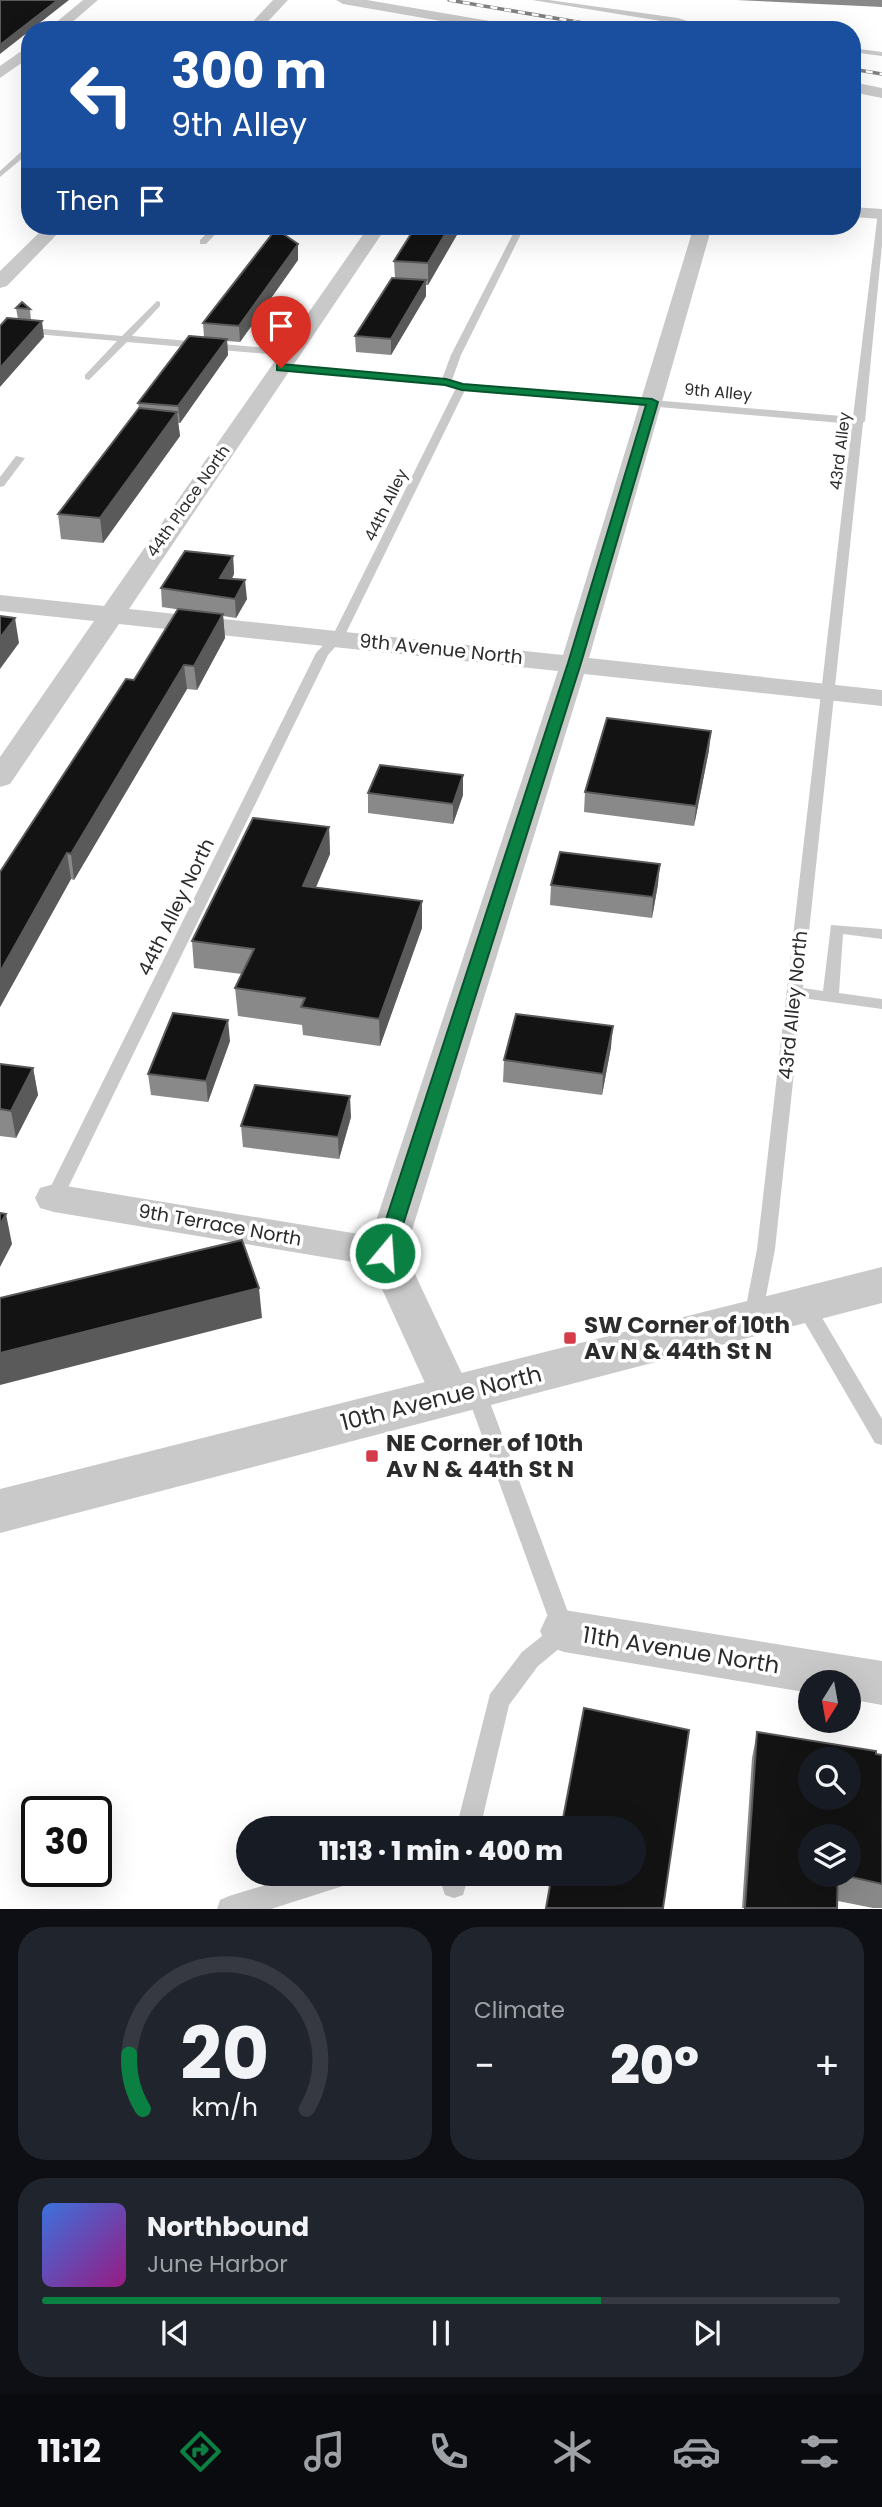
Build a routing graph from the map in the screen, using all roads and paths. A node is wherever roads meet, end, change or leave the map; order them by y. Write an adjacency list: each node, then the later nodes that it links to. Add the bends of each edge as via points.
1 (91, 0): 5 (street)
2 (282, 0): 6 (street)
3 (342, 0): 7 (street)
4 (535, 0): 8 (lane)
5 (65, 21)
6 (261, 21)
7 (457, 21)
8 (682, 21)
9 (861, 51): 10 (lane)
10 (882, 54)
11 (21, 56): 12 (street)
12 (0, 73)
13 (861, 90): 14 (street)
14 (882, 93)
15 (21, 157): 16 (lane)
16 (0, 176)
17 (861, 213): 18 (street)
18 (882, 214): 34 (lane, 43rd Alley)
19 (47, 235): 25 (street)
20 (210, 235): 24 (lane)
21 (372, 235): 29 (street, 44th Place North)
22 (516, 235): 31 (lane)
23 (700, 235): 33 (street)
24 (203, 242)
25 (0, 282)
26 (156, 303): 28 (lane)
27 (0, 328): 28 (lane, 9th Alley)
28 (124, 339): 29 (lane, 9th Alley); 30 (lane)
29 (286, 360): 31 (lane, 9th Alley); 38 (street, 44th Place North)
30 (89, 377)
31 (446, 382): 32 (lane, 9th Alley)
32 (462, 387): 33 (lane, 9th Alley); 39 (lane, 44th Alley)
33 (652, 402): 34 (lane, 9th Alley); 40 (street)
34 (860, 421): 41 (lane, 43rd Alley)
35 (20, 458): 36 (lane)
36 (0, 484)
37 (0, 603): 38 (street, 9th Avenue North)
38 (110, 614): 39 (street, 9th Avenue North); 43 (street, 44th Place North)
39 (338, 638): 40 (street, 9th Avenue North); 48 (lane, 44th Alley North, via 322,653)
40 (575, 663): 41 (street, 9th Avenue North); 49 (street)
41 (827, 692): 42 (street, 9th Avenue North); 45 (lane, 43rd Alley North)
42 (882, 698)
43 (0, 778)
44 (882, 934): 46 (lane, via 835,928)
45 (794, 992): 46 (lane); 52 (lane, 43rd Alley North, via 766,1249)
46 (831, 997): 47 (lane)
47 (882, 1004)
48 (54, 1198): 49 (street, 9th Terrace North)
49 (385, 1253): 53 (street)
50 (882, 1285): 51 (street, 10th Avenue North)
51 (804, 1304): 52 (street, 10th Avenue North); 54 (lane)
52 (754, 1317): 53 (street, 10th Avenue North)
53 (463, 1392): 55 (street, 10th Avenue North); 56 (lane)
54 (882, 1437)
55 (0, 1511)
56 (564, 1631): 57 (street, 11th Avenue North); 58 (lane, via 530,1659 498,1701)
57 (882, 1683)
58 (471, 1816)
59 (304, 1886): 60 (lane)
60 (229, 1909)

